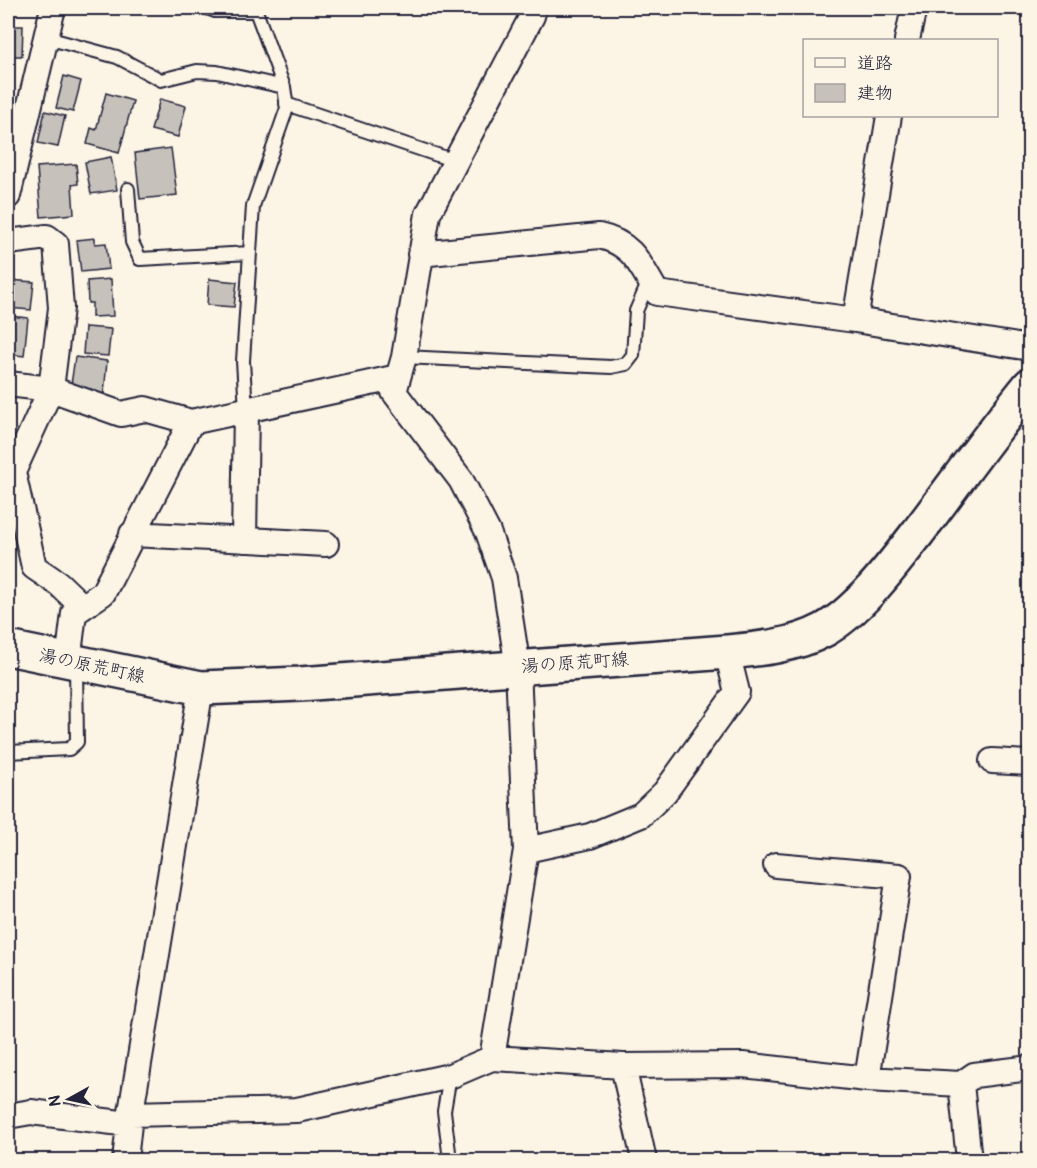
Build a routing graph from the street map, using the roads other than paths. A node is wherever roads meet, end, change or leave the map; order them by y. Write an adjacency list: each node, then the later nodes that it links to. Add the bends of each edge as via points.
1 (53, 8): 5 (street)
2 (207, 8): 7 (lane, via 256,12)
3 (534, 8): 11 (street)
4 (914, 8): 6 (street)
5 (47, 38): 7 (lane, via 117,57 161,80 197,71 217,72); 10 (street)
6 (907, 39)
7 (284, 87): 8 (lane)
8 (286, 104): 11 (lane); 15 (lane, via 253,206)
9 (890, 117): 18 (street)
10 (17, 118): 13 (street)
11 (455, 161): 16 (street, via 428,214)
12 (128, 189): 15 (lane, via 132,242 140,260)
13 (8, 196)
14 (8, 240): 23 (street, via 47,237 56,244 61,308)
15 (250, 253): 24 (lane, via 243,361)
16 (420, 254): 17 (street, via 599,236 614,239 630,250); 20 (street)
17 (649, 280): 18 (street, via 657,293); 20 (lane, via 636,311 633,355 626,364)
18 (855, 320): 19 (street)
19 (1029, 348)
20 (401, 367): 24 (street); 34 (street, via 394,392 461,480 488,532 504,578)
21 (8, 384): 23 (street)
22 (1029, 385): 32 (main road, 湯の原荒町線, via 899,557 854,606 826,629 804,639)
23 (51, 389): 25 (street, via 121,414 145,409); 26 (street, via 13,472)
24 (246, 410): 25 (street); 28 (street)
25 (191, 422): 27 (street)
26 (14, 510): 30 (street, via 34,567)
27 (132, 534): 28 (street); 30 (street, via 103,592)
28 (244, 540): 29 (street)
29 (326, 544)
30 (82, 607): 33 (street, via 74,613)
31 (8, 648): 33 (main road, 湯の原荒町線)
32 (727, 652): 34 (main road, 湯の原荒町線); 39 (street, via 737,692 665,792 631,820 590,836)
33 (72, 662): 35 (main road, 湯の原荒町線); 36 (lane, via 77,742 69,748)
34 (518, 668): 35 (main road, 湯の原荒町線); 39 (street)
35 (201, 688): 48 (street)
36 (8, 752)
37 (992, 761): 38 (street)
38 (1029, 763)
39 (526, 850): 41 (street)
40 (776, 865): 45 (street, via 899,876)
41 (492, 1058): 42 (street); 44 (street)
42 (623, 1066): 45 (street, via 743,1065); 51 (street)
43 (1029, 1068): 46 (street, via 974,1075)
44 (450, 1076): 48 (street, via 297,1110); 50 (lane, via 444,1111)
45 (867, 1079): 46 (street)
46 (961, 1084): 52 (street)
47 (8, 1116): 48 (street, via 31,1112)
48 (130, 1119): 49 (street)
49 (125, 1161)
50 (450, 1161)
51 (644, 1161)
52 (969, 1161)

